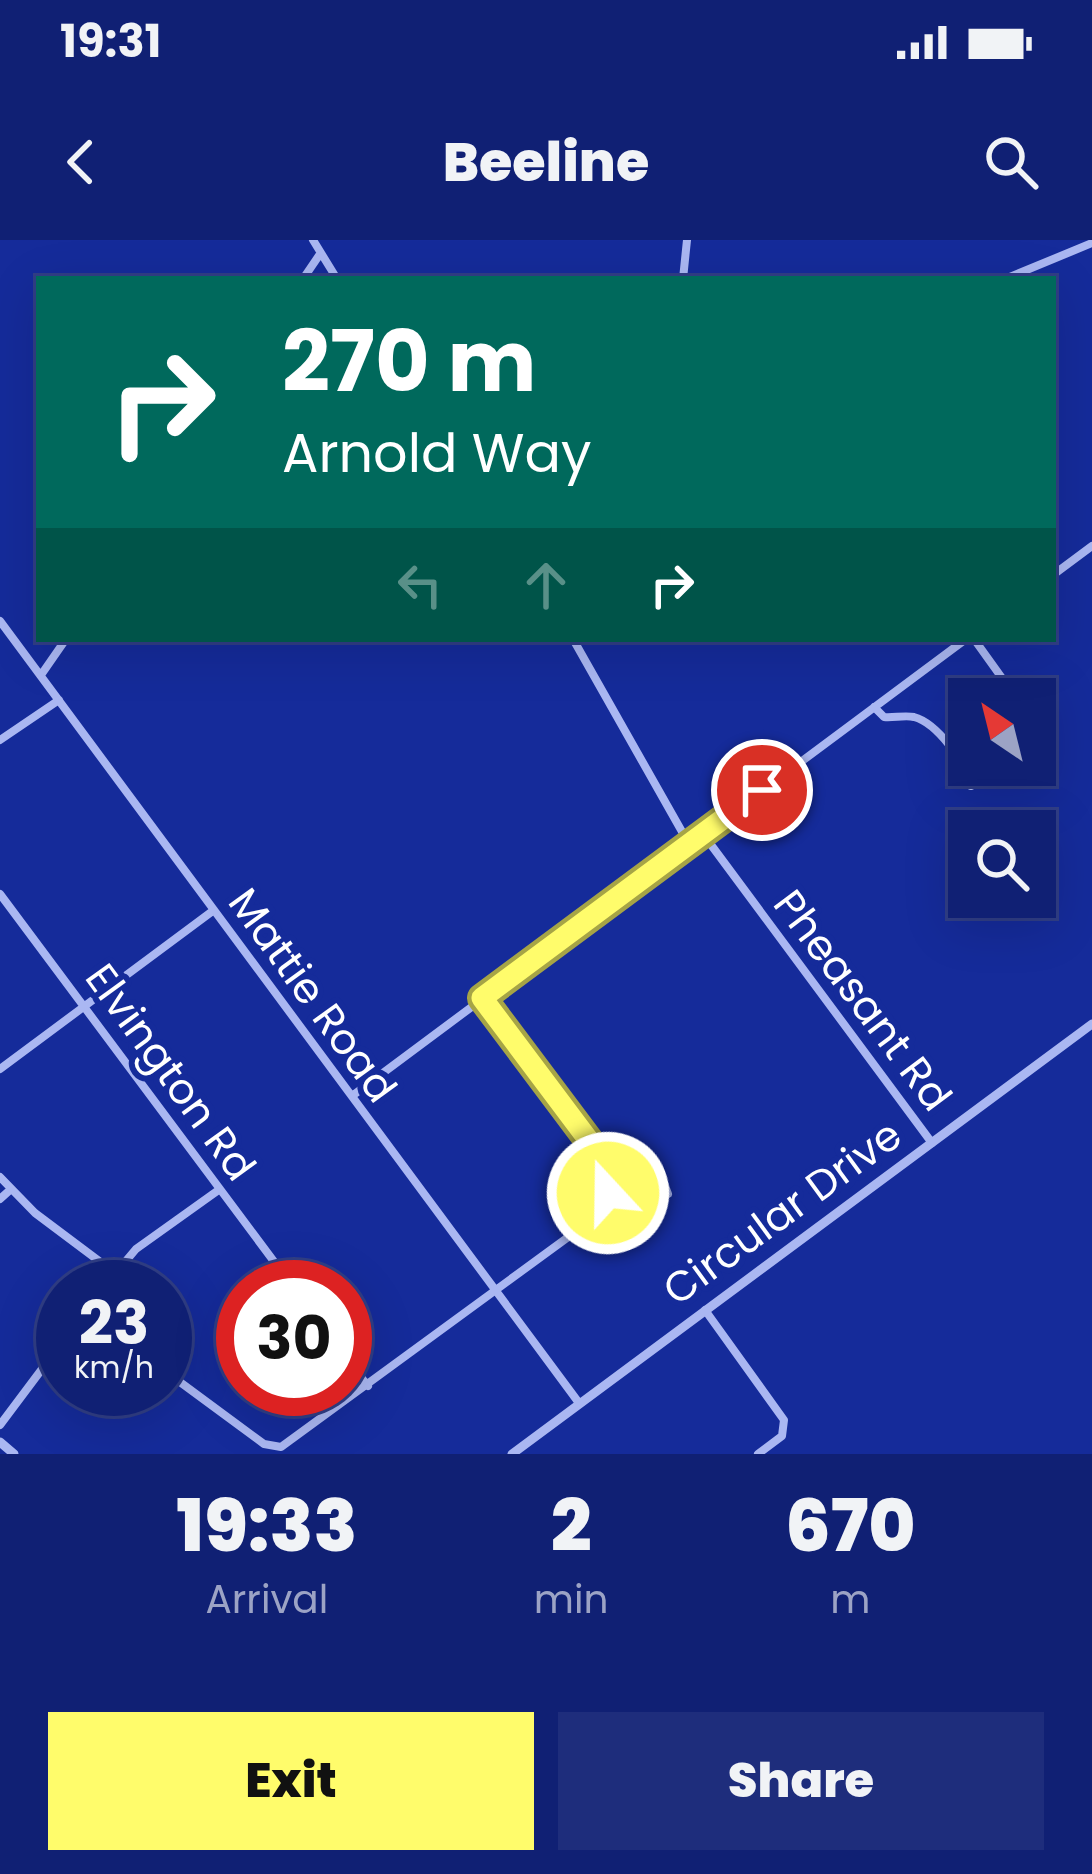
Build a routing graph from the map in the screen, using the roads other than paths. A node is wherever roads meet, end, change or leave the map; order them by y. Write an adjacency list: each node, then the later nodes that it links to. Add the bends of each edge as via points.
1 (313, 240): 4 (street)
2 (687, 240): 7 (street)
3 (1092, 243): 8 (street)
4 (320, 254): 5 (street); 6 (street)
5 (305, 276)
6 (335, 276)
7 (683, 276)
8 (1012, 276)
9 (1092, 547): 10 (street)
10 (1056, 573)
11 (0, 621): 16 (street, Mattie Road)
12 (64, 642): 16 (street)
13 (575, 642): 23 (street)
14 (966, 642): 19 (street)
15 (972, 642): 17 (street)
16 (40, 675): 18 (street, Mattie Road)
17 (1001, 678)
18 (59, 700): 20 (street); 25 (street, Mattie Road)
19 (874, 707): 21 (street, via 884,718 910,716); 22 (street)
20 (0, 740)
21 (948, 749)
22 (703, 834): 23 (street); 31 (street, Pheasant Rd)
23 (689, 844): 26 (street)
24 (0, 894): 27 (street, Elvington Rd)
25 (214, 910): 27 (street); 30 (street, Mattie Road)
26 (482, 998): 30 (street); 33 (street, via 605,1162)
27 (86, 1006): 29 (street); 34 (street, Elvington Rd)
28 (1092, 1024): 31 (street, Circular Drive)
29 (0, 1069)
30 (352, 1096): 41 (street, Mattie Road)
31 (932, 1143): 42 (street, Circular Drive)
32 (0, 1177): 35 (street)
33 (609, 1179): 36 (street, via 662,1178); 41 (street, via 597,1216)
34 (220, 1189): 39 (street); 40 (street, Elvington Rd)
35 (10, 1190): 37 (street); 38 (street)
36 (668, 1193)
37 (0, 1199)
38 (99, 1260)
39 (126, 1260)
40 (273, 1260)
41 (496, 1291): 44 (street); 45 (street, Mattie Road)
42 (705, 1310): 45 (street, Circular Drive); 50 (street, via 784,1420 782,1436)
43 (36, 1377): 48 (street)
44 (372, 1383)
45 (579, 1403): 49 (street, Circular Drive)
46 (227, 1416): 47 (street, via 276,1448)
47 (327, 1416)
48 (0, 1425)
49 (512, 1454)
50 (758, 1454)

